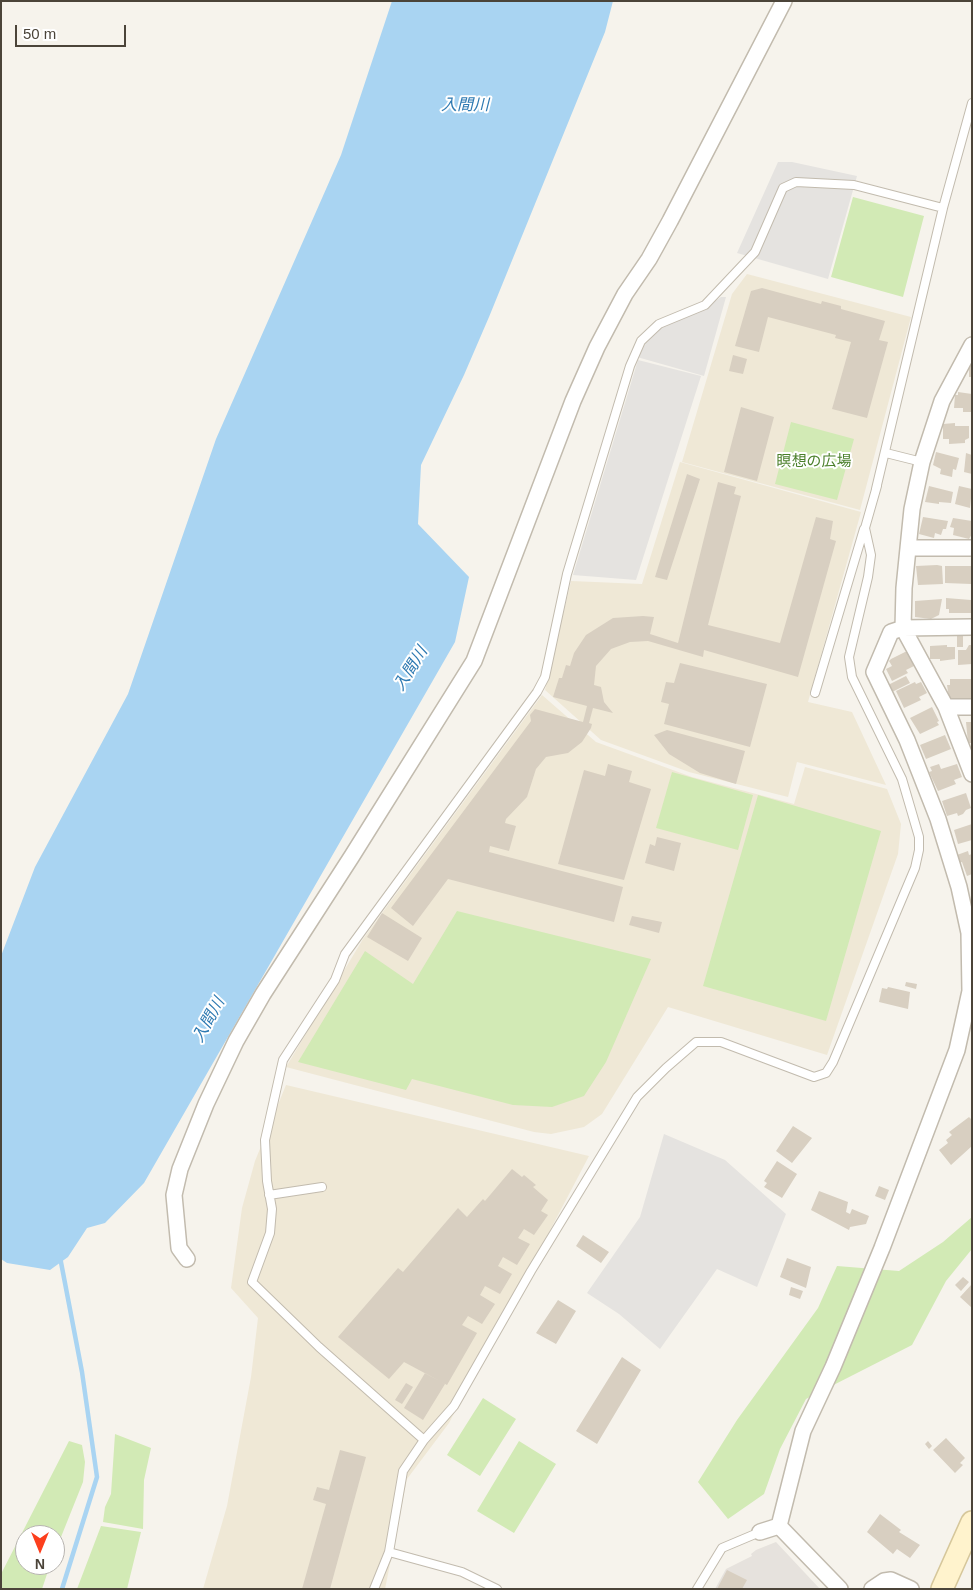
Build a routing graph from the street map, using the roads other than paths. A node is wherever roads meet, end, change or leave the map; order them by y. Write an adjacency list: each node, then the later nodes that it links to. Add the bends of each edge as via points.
1 (784, 1): 18 (street, via 670,221 597,347 573,401 474,661 263,994 219,1077 180,1169 174,1195 179,1248)
2 (972, 103): 3 (lane)
3 (943, 208): 5 (lane); 17 (lane, via 854,185 796,182 783,188 755,252 705,305 660,324 641,341 630,366 567,574 545,677 524,712 345,954 335,980 283,1060 265,1140)
4 (972, 345): 6 (street, via 942,401)
5 (886, 453): 6 (lane); 7 (lane)
6 (922, 462): 8 (street)
7 (877, 486): 12 (lane); 19 (lane, via 865,528 871,555 868,577 849,657 852,677 902,780 919,837 919,850 915,868 832,1062 826,1073 814,1077 721,1042 696,1042 666,1068 637,1098 531,1271 454,1406)
8 (908, 548): 9 (street); 11 (street)
9 (972, 548)
10 (972, 627): 11 (street)
11 (903, 628): 13 (street); 21 (street, via 891,632 874,672 907,740 938,820 956,879 969,933 970,991 957,1050 882,1248 803,1431)
12 (815, 693)
13 (946, 707): 14 (street); 15 (street)
14 (972, 707)
15 (972, 774)
16 (322, 1188): 17 (lane)
17 (269, 1195): 19 (lane, via 272,1209 270,1233 252,1282 319,1347)
18 (187, 1259)
19 (424, 1440): 23 (lane, via 403,1471)
20 (972, 1522): 30 (main road)
21 (778, 1526): 22 (street); 27 (street)
22 (760, 1532): 26 (lane, via 722,1548)
23 (389, 1552): 24 (lane); 25 (lane, via 462,1572)
24 (374, 1589)
25 (497, 1589)
26 (697, 1589)
27 (840, 1589)
28 (872, 1589): 29 (street, via 891,1580)
29 (911, 1589)
30 (942, 1589)

